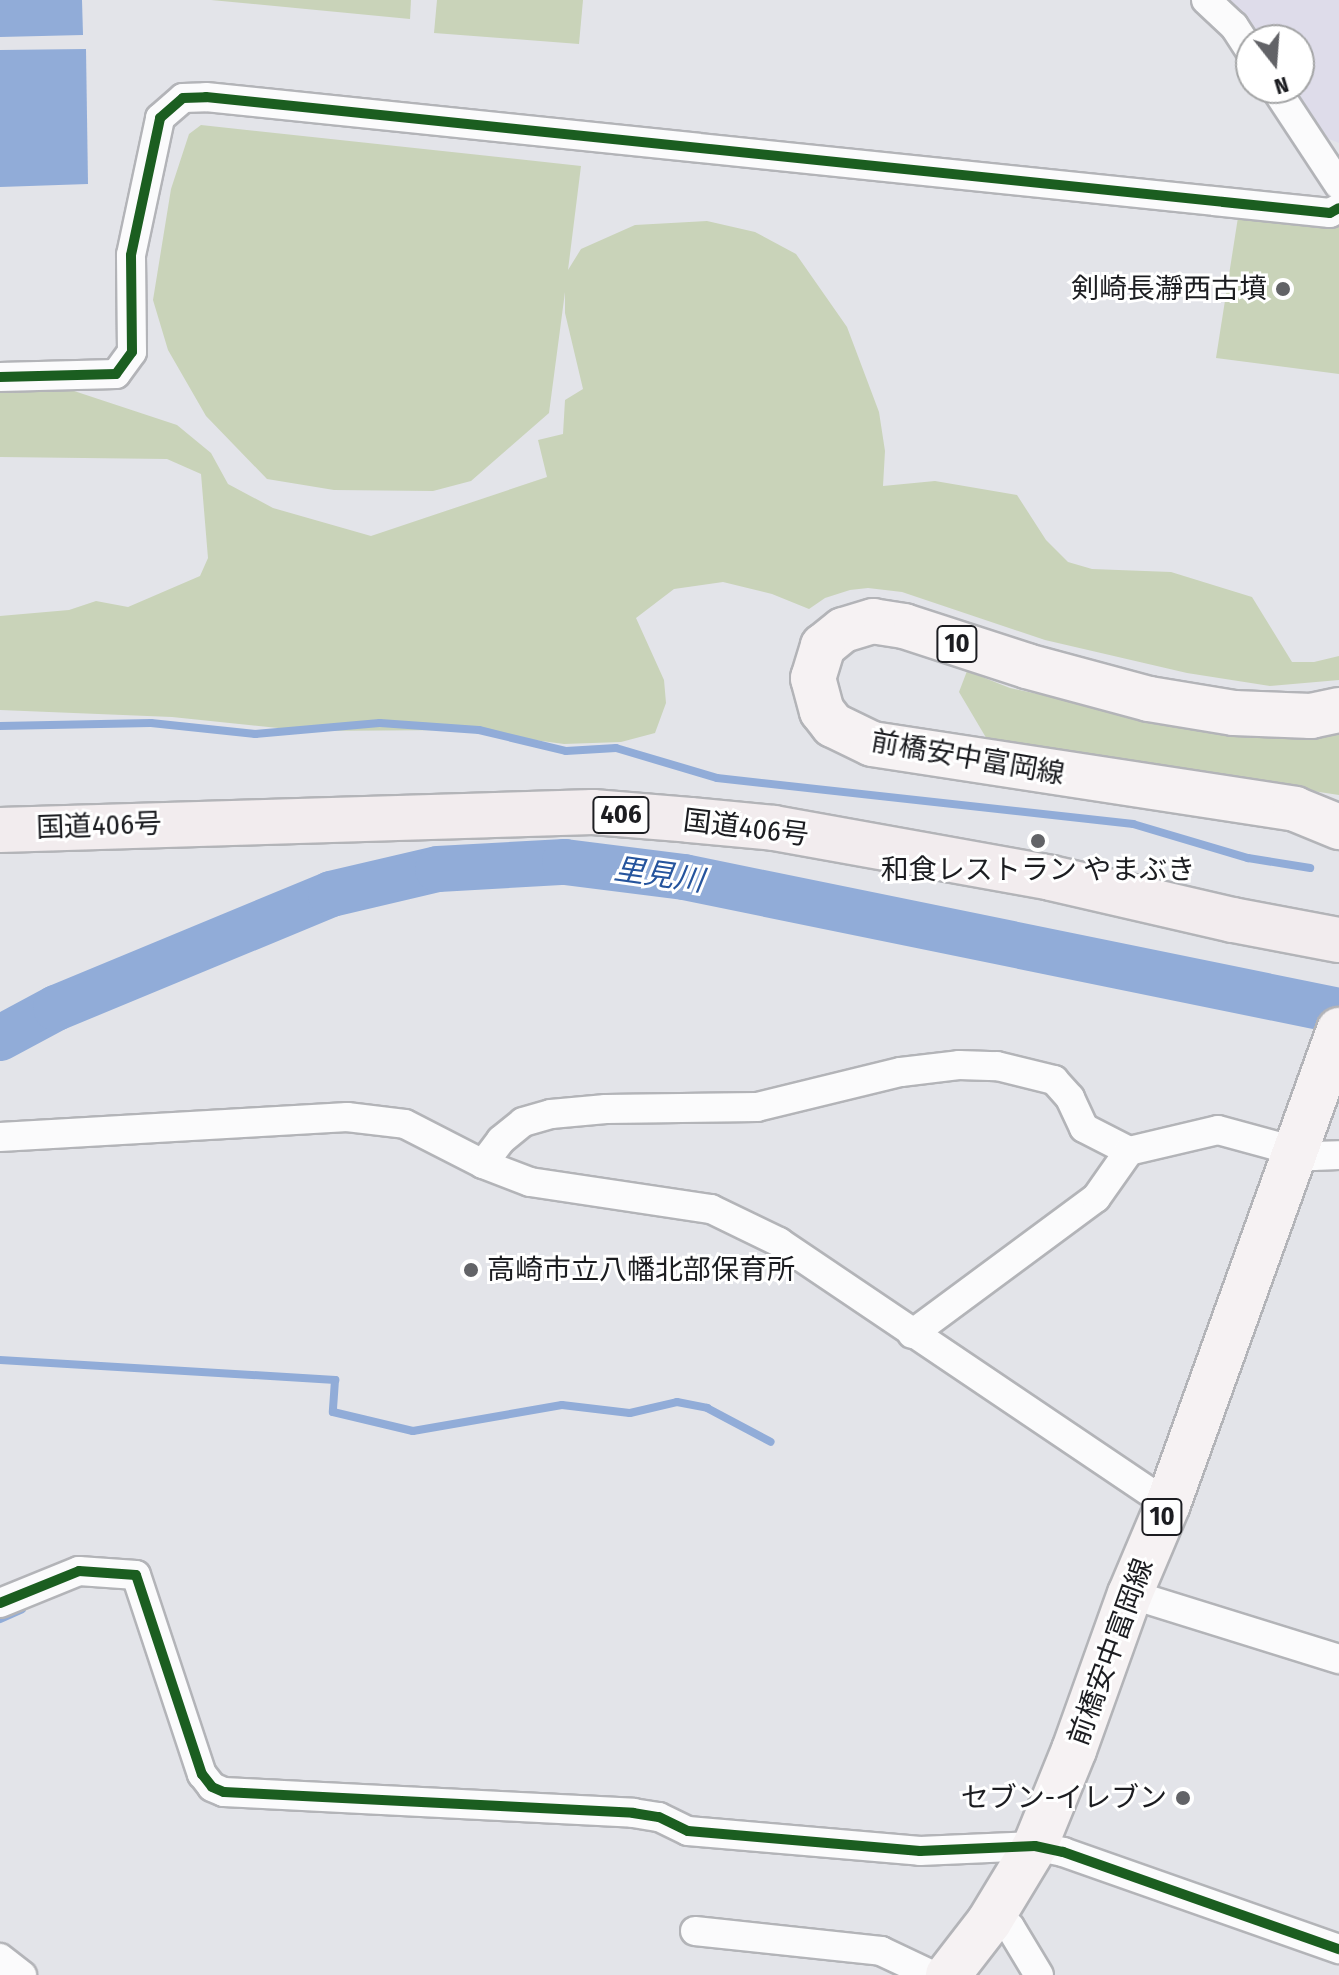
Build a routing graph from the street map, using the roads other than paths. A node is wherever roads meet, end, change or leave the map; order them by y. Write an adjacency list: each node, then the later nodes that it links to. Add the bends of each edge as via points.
1 (1206, 0): 2 (street)
2 (1235, 28)
3 (1286, 104): 4 (street)
4 (1339, 185)
5 (1339, 208): 6 (street, via 1330,213 183,98 160,118 131,255 132,352 116,374)
6 (0, 377)
7 (1339, 710): 8 (main road, 前橋安中富岡線 / 10, via 1311,716 1234,713 1149,699 873,621 843,630 823,646 813,678 822,711 833,725 872,744 1295,809)
8 (1339, 827)
9 (0, 830): 10 (highway, 国道406号 / 406, via 593,812 774,828 1005,869)
10 (1339, 940)
11 (1337, 1035): 13 (main road, 前橋安中富岡線 / 10)
12 (0, 1137): 16 (street, via 347,1117 405,1124)
13 (1294, 1150): 14 (street, via 1218,1130); 15 (street); 18 (main road, 前橋安中富岡線 / 10)
14 (1129, 1151): 16 (street, via 1084,1128 1070,1098 1054,1080 997,1066 959,1065 889,1074 757,1107 551,1114 523,1122); 17 (street, via 1096,1198)
15 (1339, 1155)
16 (483, 1164): 17 (street, via 530,1182 711,1209 779,1242)
17 (912, 1334): 18 (street)
18 (1168, 1504): 19 (main road, 前橋安中富岡線 / 10)
19 (1130, 1594): 21 (street); 22 (main road, 前橋安中富岡線 / 10)
20 (0, 1603): 22 (street, via 79,1571 136,1575 202,1774 224,1792 633,1813 659,1817 688,1831 920,1851)
21 (1339, 1659)
22 (1035, 1846): 23 (main road, 前橋安中富岡線 / 10); 25 (street)
23 (995, 1912): 29 (main road, 前橋安中富岡線 / 10); 30 (street)
24 (695, 1931): 28 (street, via 881,1951)
25 (1339, 1949)
26 (0, 1958): 27 (street)
27 (22, 1975)
28 (932, 1975)
29 (948, 1975)
30 (1039, 1975)

